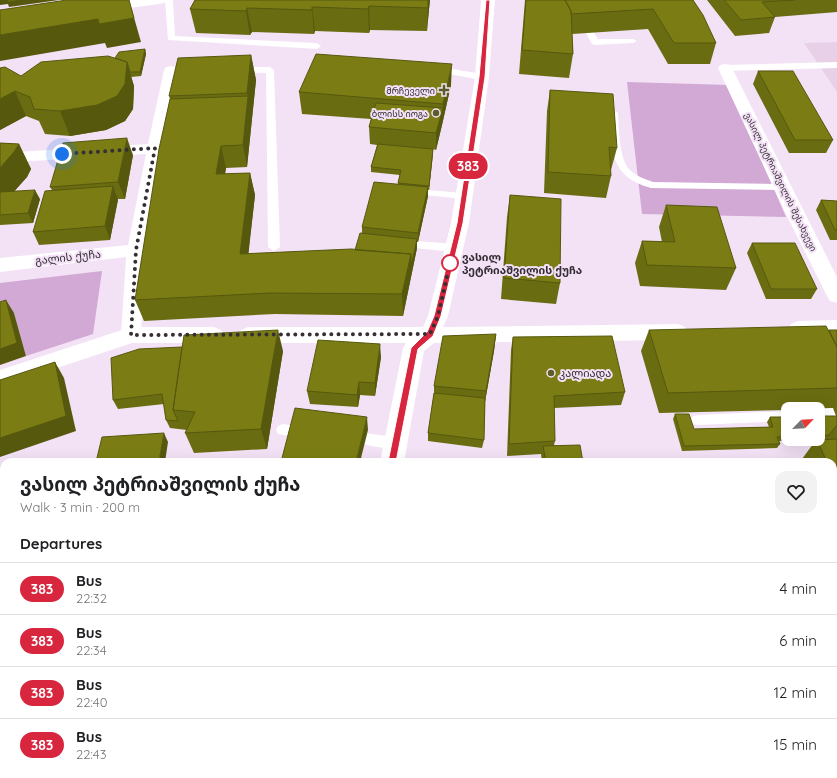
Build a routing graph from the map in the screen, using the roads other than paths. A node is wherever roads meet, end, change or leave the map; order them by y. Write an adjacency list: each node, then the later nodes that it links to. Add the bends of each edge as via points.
1 (159, 0): 4 (street)
2 (168, 0): 8 (lane, via 171,38)
3 (488, 0): 14 (street)
4 (116, 3): 5 (street)
5 (86, 10)
6 (590, 33): 7 (lane, via 595,42)
7 (633, 41)
8 (317, 46)
9 (837, 65): 11 (lane)
10 (426, 68): 14 (lane, via 458,71)
11 (725, 68): 18 (street, ვასილ პეტრიაშვილის შესახვევი)
12 (175, 70): 16 (street)
13 (224, 70): 22 (lane, via 270,70)
14 (482, 77): 20 (street)
15 (612, 105): 18 (lane, via 620,165 635,178 651,185)
16 (155, 148): 17 (street); 24 (street)
17 (0, 158)
18 (782, 187): 26 (street, ვასილ პეტრიაშვილის შესახვევი)
19 (428, 193): 20 (lane)
20 (464, 196): 23 (street)
21 (418, 245): 23 (lane)
22 (274, 247)
23 (454, 248): 29 (street, via 438,316)
24 (136, 250): 25 (street, გალის ქუჩა); 31 (street)
25 (0, 265)
26 (837, 296)
27 (837, 328): 30 (street)
28 (696, 331): 29 (street, via 520,335)
29 (430, 334): 31 (street); 36 (street, via 414,348)
30 (789, 334)
31 (131, 335): 32 (street)
32 (0, 379)
33 (781, 416): 34 (lane)
34 (698, 420)
35 (366, 439): 36 (lane)
36 (394, 452)

